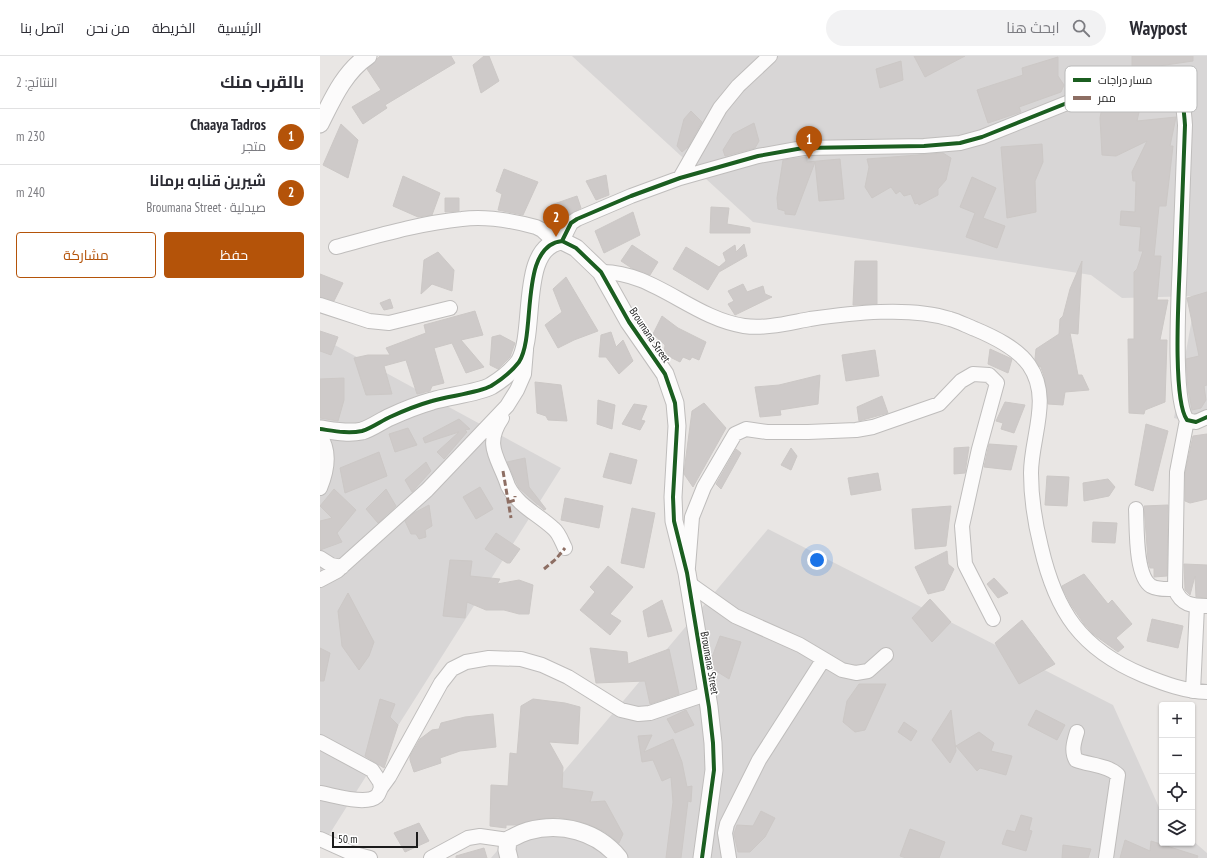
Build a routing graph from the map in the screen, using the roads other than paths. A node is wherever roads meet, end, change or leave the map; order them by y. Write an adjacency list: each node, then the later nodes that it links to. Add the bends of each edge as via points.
1 (368, 56): 5 (street, via 358,63 336,92)
2 (770, 56): 6 (street, via 738,86 720,108)
3 (1065, 103): 6 (street, via 1011,127 960,143 803,148 758,156)
4 (1183, 112): 15 (street, via 1185,125 1178,351 1180,399 1183,415)
5 (320, 124)
6 (680, 178): 7 (street, via 577,219 570,223)
7 (559, 241): 8 (street, via 536,227 462,218); 9 (street, Broumana Street, via 576,248); 12 (street, via 543,251 537,264)
8 (336, 246)
9 (600, 272): 23 (street, Broumana Street, via 629,322 665,374 675,403 677,433 674,520); 30 (street, via 631,275 710,315 744,326 772,326 863,313 926,314 950,319 1007,345 1028,363 1036,377 1040,394 1031,461 1031,483 1036,527 1045,566 1058,601 1078,631 1106,656 1121,666 1171,686)
10 (320, 305): 11 (street, via 369,321 389,322)
11 (450, 308)
12 (526, 345): 13 (street); 16 (street, via 518,363 509,373 490,386 432,401 363,430 349,432)
13 (524, 374): 20 (street, via 526,386 520,398 496,427 492,437 493,445 511,491 533,514 555,530); 22 (street, via 507,406 427,490)
14 (1207, 417): 15 (street, via 1196,422)
15 (1187, 420): 25 (street, via 1177,472)
16 (320, 429)
17 (320, 436): 18 (street, via 327,456 326,470)
18 (320, 488)
19 (1136, 509): 25 (street, via 1140,564 1146,583 1159,589)
20 (565, 548)
21 (320, 558): 22 (street, via 331,565)
22 (342, 567): 24 (street)
23 (687, 578): 27 (street, via 692,517 704,487 734,434 746,429 808,432 873,427 939,404 961,381 973,374 989,375 996,383 962,526 965,564); 29 (street, via 735,616 800,645); 32 (street, Broumana Street)
24 (320, 580)
25 (1175, 589): 26 (street, via 1182,602)
26 (1202, 606): 30 (street)
27 (992, 619)
28 (886, 655): 29 (street, via 868,671 856,672 842,670)
29 (823, 660): 37 (street, via 759,760)
30 (1193, 691): 31 (street)
31 (1207, 692)
32 (706, 694): 35 (street, via 650,713 638,714 621,710 568,677 542,665 521,659 489,658 466,662 452,669 441,683 390,777); 40 (street, Broumana Street, via 714,770)
33 (1077, 732): 46 (street, via 1073,748 1076,760 1107,768 1118,775)
34 (320, 742): 35 (street, via 372,770)
35 (381, 788): 36 (street, via 377,796 370,800)
36 (320, 793)
37 (725, 833): 40 (street); 45 (street)
38 (320, 839): 41 (street, via 351,853)
39 (508, 840): 42 (street, via 480,836 468,838); 43 (street); 44 (street, via 526,831 570,829 590,834 610,846)
40 (703, 851)
41 (370, 858)
42 (431, 858)
43 (509, 858)
44 (619, 858)
45 (729, 858)
46 (1106, 858)

